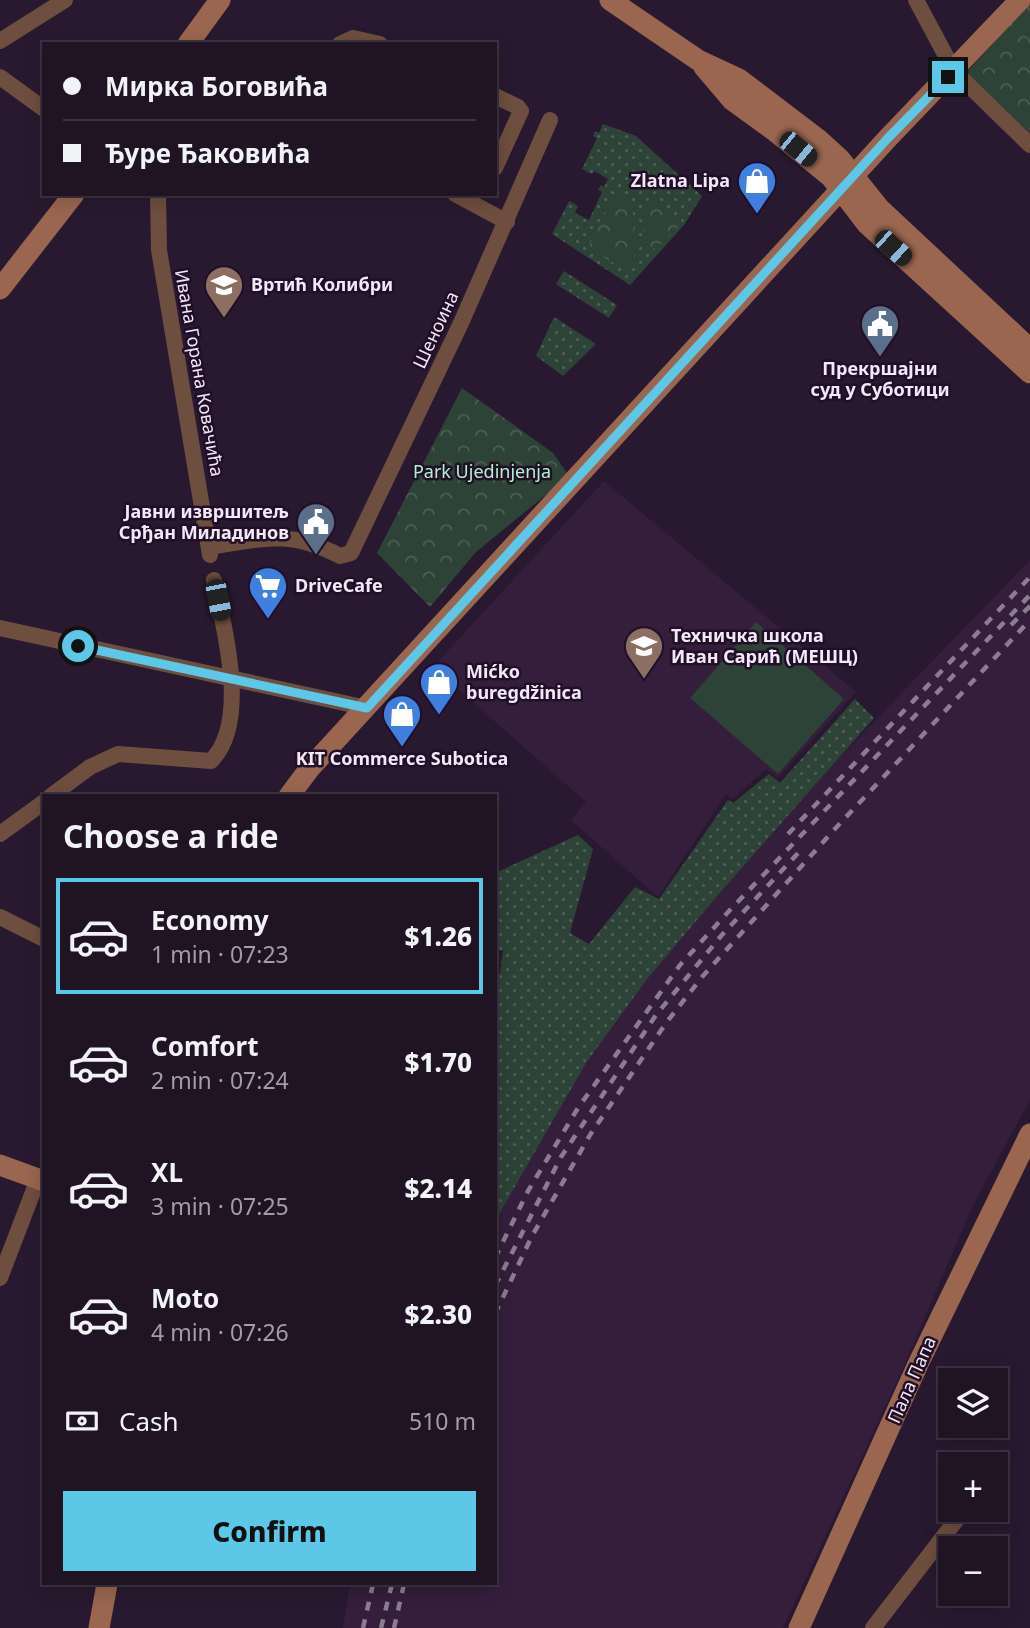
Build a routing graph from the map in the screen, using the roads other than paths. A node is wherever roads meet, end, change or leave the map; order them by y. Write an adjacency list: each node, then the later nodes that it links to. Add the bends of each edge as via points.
1 (65, 0): 6 (street)
2 (220, 0): 7 (main road)
3 (610, 0): 17 (main road, via 698,60 732,100)
4 (916, 0): 10 (street)
5 (1020, 0): 10 (main road)
6 (0, 41)
7 (189, 42)
8 (344, 42): 9 (street, via 353,38)
9 (371, 42)
10 (954, 71): 15 (street); 17 (main road)
11 (0, 77): 13 (street)
12 (497, 97): 16 (street, via 522,111)
13 (42, 108)
14 (550, 120): 22 (street, Шеноина)
15 (1030, 145)
16 (497, 164)
17 (848, 183): 24 (main road); 25 (main road, via 867,224); 30 (main road)
18 (72, 196): 23 (main road)
19 (158, 196): 26 (street, Ивана Горана Ковачића, via 159,250 210,552 284,537 321,545 340,555)
20 (463, 196): 21 (street)
21 (482, 201): 22 (street)
22 (507, 222): 26 (street, Шеноина)
23 (0, 289)
24 (1030, 349)
25 (1030, 373)
26 (351, 553)
27 (214, 580): 29 (street)
28 (0, 628): 29 (street)
29 (233, 680): 30 (street); 31 (street, via 227,736 211,761 118,754)
30 (367, 708): 32 (main road)
31 (54, 794)
32 (290, 794)
33 (42, 803): 34 (street)
34 (0, 834)
35 (0, 917): 36 (street)
36 (42, 938)
37 (1030, 1134): 44 (main road, Пала Папа, via 919,1362)
38 (0, 1165): 39 (main road)
39 (41, 1180): 40 (street)
40 (0, 1278)
41 (955, 1522): 45 (street)
42 (107, 1585): 43 (main road)
43 (99, 1628)
44 (799, 1628)
45 (873, 1628)

